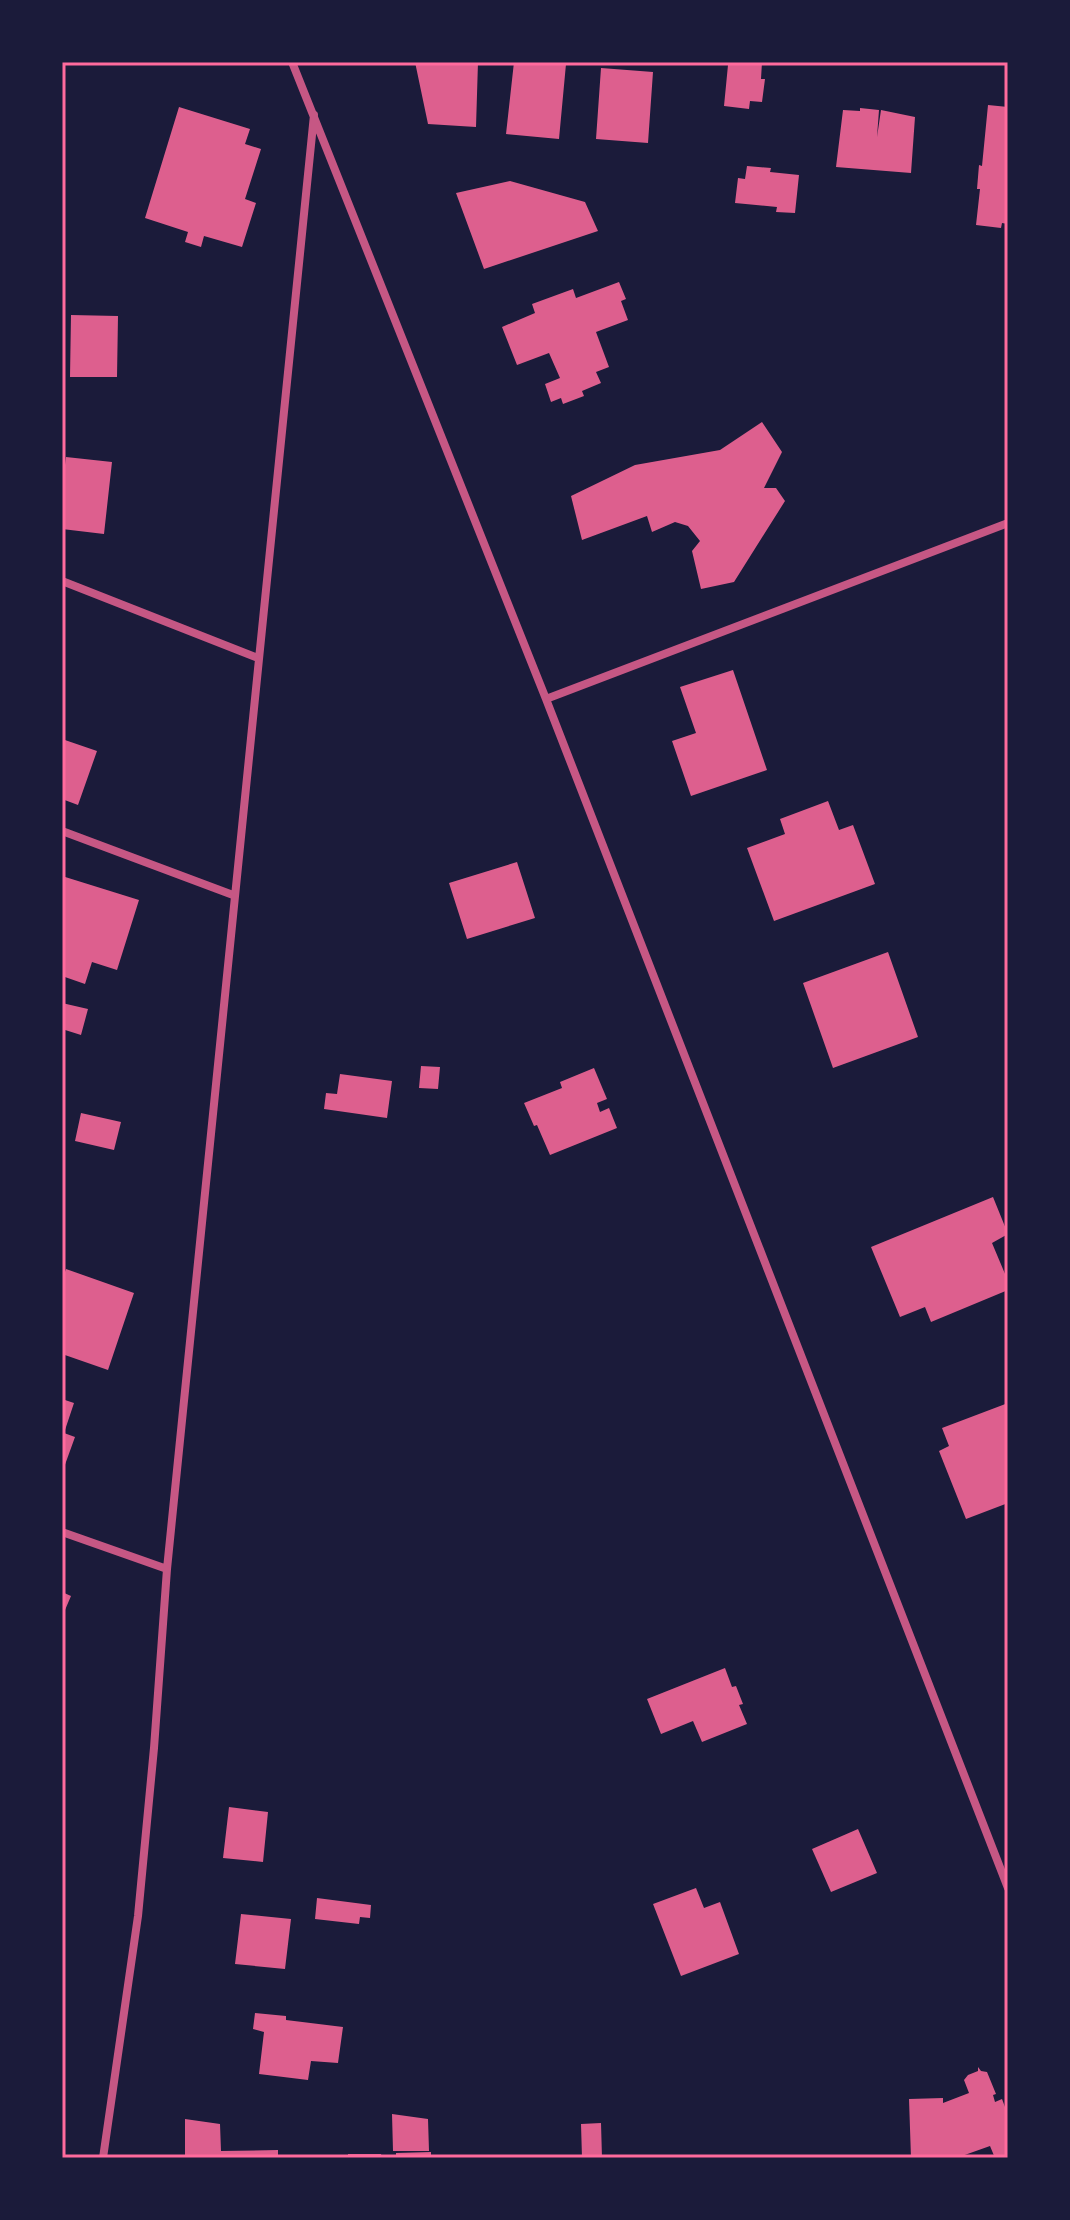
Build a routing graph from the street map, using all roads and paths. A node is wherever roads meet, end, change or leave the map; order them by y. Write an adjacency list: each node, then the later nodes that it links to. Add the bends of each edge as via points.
1 (292, 62): 2 (street)
2 (314, 115): 5 (street); 6 (street)
3 (1008, 523): 6 (street)
4 (62, 581): 5 (street)
5 (258, 658): 8 (street)
6 (546, 699): 11 (street)
7 (62, 831): 8 (street)
8 (233, 895): 10 (street)
9 (62, 1532): 10 (street)
10 (167, 1569): 12 (street, via 138,1916)
11 (1008, 1888)
12 (103, 2158)

